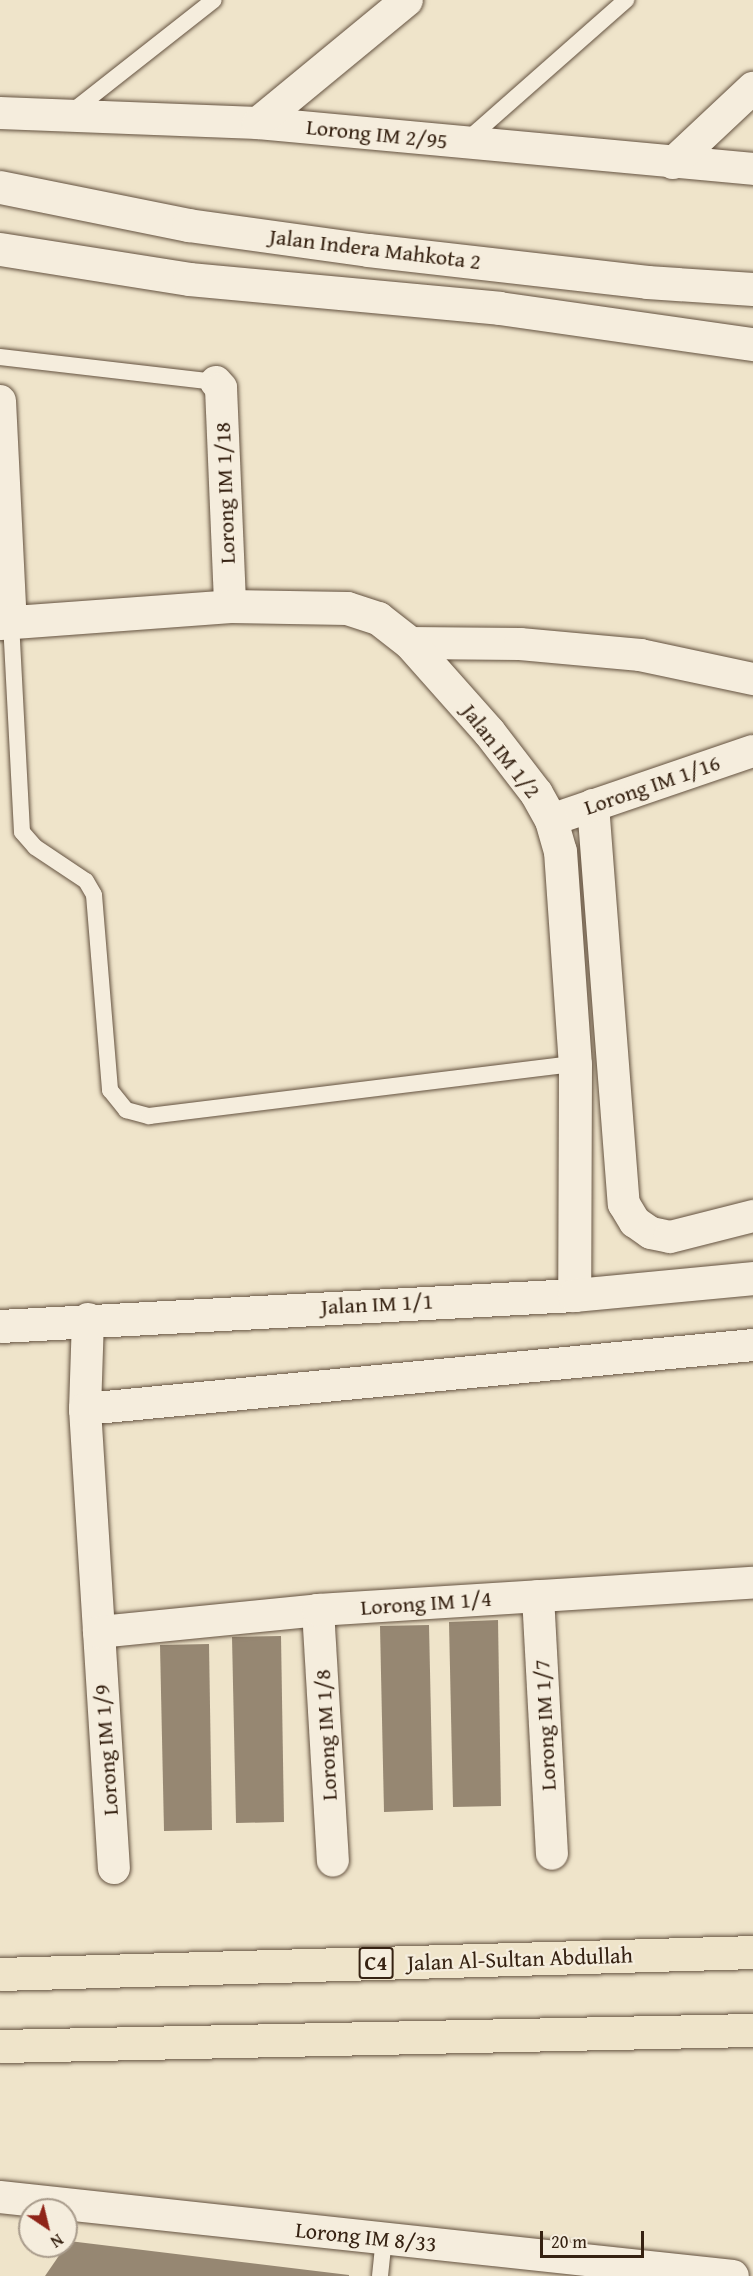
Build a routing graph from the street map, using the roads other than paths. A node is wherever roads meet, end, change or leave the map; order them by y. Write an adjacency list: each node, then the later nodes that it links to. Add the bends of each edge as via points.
1 (214, 0): 6 (lane)
2 (407, 0): 7 (street)
3 (626, 0): 8 (lane)
4 (753, 88): 9 (street)
5 (0, 113): 6 (street, Lorong IM 2/95)
6 (69, 114): 7 (street, Lorong IM 2/95)
7 (258, 123): 8 (street, Lorong IM 2/95)
8 (465, 143): 9 (street, Lorong IM 2/95)
9 (673, 163): 10 (street, Lorong IM 2/95)
10 (753, 169)
11 (0, 187): 13 (street, Jalan Indera Mahkota 2, via 188,225 368,250)
12 (0, 249): 14 (street, Jalan Indera Mahkota 2, via 189,279 499,308)
13 (753, 290)
14 (753, 344)
15 (0, 357): 16 (lane)
16 (216, 382): 18 (street, Lorong IM 1/18, via 221,388)
17 (0, 401): 19 (street)
18 (230, 606): 19 (street, Jalan IM 1/2); 20 (street, Jalan IM 1/2, via 347,608 378,618)
19 (5, 622): 25 (lane, via 22,832 35,847 86,881 94,895 110,1090 126,1110 150,1116)
20 (410, 643): 21 (street, via 520,644 640,655); 24 (street, Jalan IM 1/2, via 489,732 536,794)
21 (753, 679)
22 (753, 751): 23 (street, Lorong IM 1/16)
23 (593, 805): 24 (street, Lorong IM 1/16); 26 (street, via 624,1204 643,1227 670,1237)
24 (550, 820): 25 (street, Jalan IM 1/2, via 560,851)
25 (574, 1064): 28 (street, Jalan IM 1/2)
26 (753, 1216)
27 (753, 1278): 28 (street, Jalan IM 1/1)
28 (574, 1295): 29 (street, Jalan IM 1/1)
29 (88, 1318): 30 (street, Jalan IM 1/1); 32 (street, Lorong IM 1/9)
30 (0, 1326)
31 (753, 1345): 32 (street)
32 (85, 1409): 36 (street, Lorong IM 1/9)
33 (753, 1583): 34 (street, Lorong IM 1/4)
34 (538, 1596): 35 (street, Lorong IM 1/4); 37 (street, Lorong IM 1/7)
35 (318, 1610): 36 (street, Lorong IM 1/4); 38 (street, Lorong IM 1/8)
36 (99, 1632): 39 (street, Lorong IM 1/9)
37 (552, 1854)
38 (333, 1861)
39 (114, 1868)
40 (753, 1952): 41 (main road, Jalan Al-Sultan Abdullah / C4)
41 (0, 1974)
42 (753, 2030): 43 (main road)
43 (0, 2046)
44 (0, 2197): 45 (street, Lorong IM 8/33)
45 (384, 2239): 46 (lane); 47 (street, Lorong IM 8/33)
46 (381, 2276)
47 (733, 2276)

